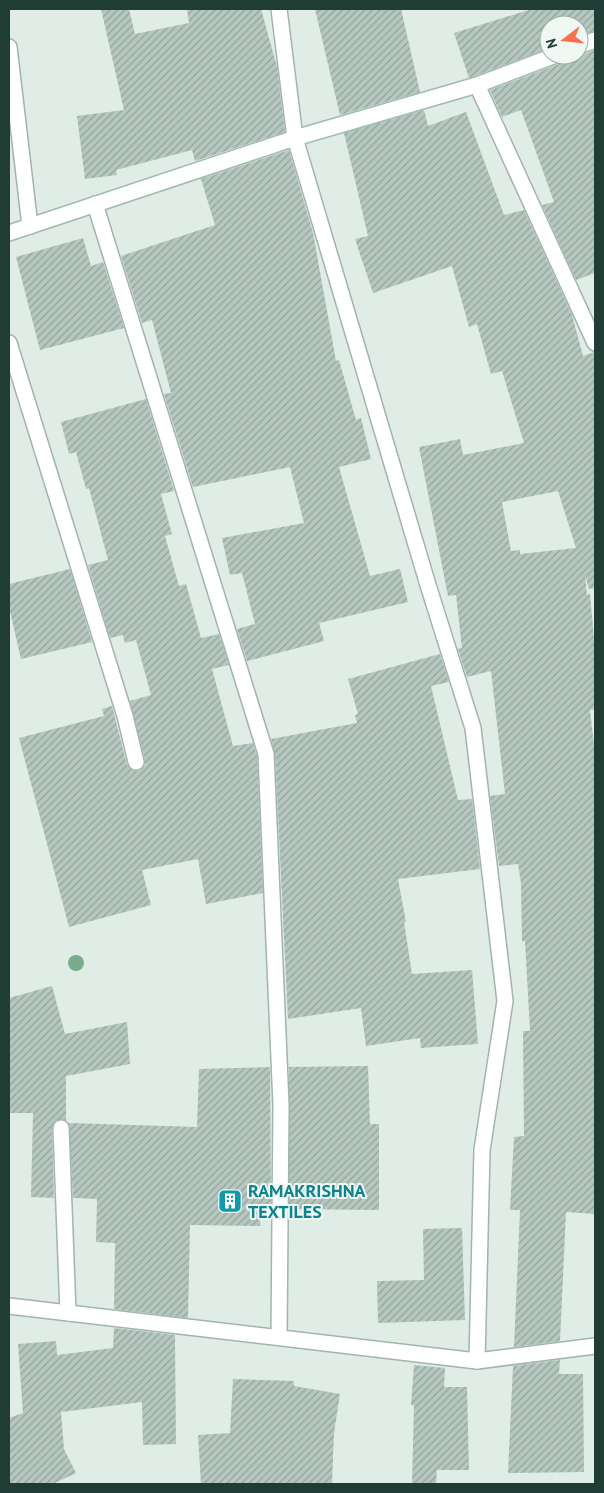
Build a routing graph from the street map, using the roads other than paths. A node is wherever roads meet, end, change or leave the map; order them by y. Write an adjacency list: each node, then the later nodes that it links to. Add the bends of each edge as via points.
1 (280, 9): 5 (street)
2 (9, 47): 7 (street)
3 (539, 61): 4 (street)
4 (477, 85): 5 (street); 10 (street)
5 (295, 138): 6 (street); 17 (street, via 473,728 505,1001 482,1150)
6 (95, 204): 7 (street); 15 (street, via 266,754 281,1104)
7 (30, 226): 8 (street)
8 (9, 233)
9 (9, 342): 11 (street, via 126,716)
10 (595, 343)
11 (136, 762)
12 (61, 1128): 14 (street)
13 (9, 1306): 14 (street)
14 (68, 1313): 15 (street)
15 (279, 1337): 17 (street)
16 (595, 1346): 17 (street)
17 (477, 1361)

